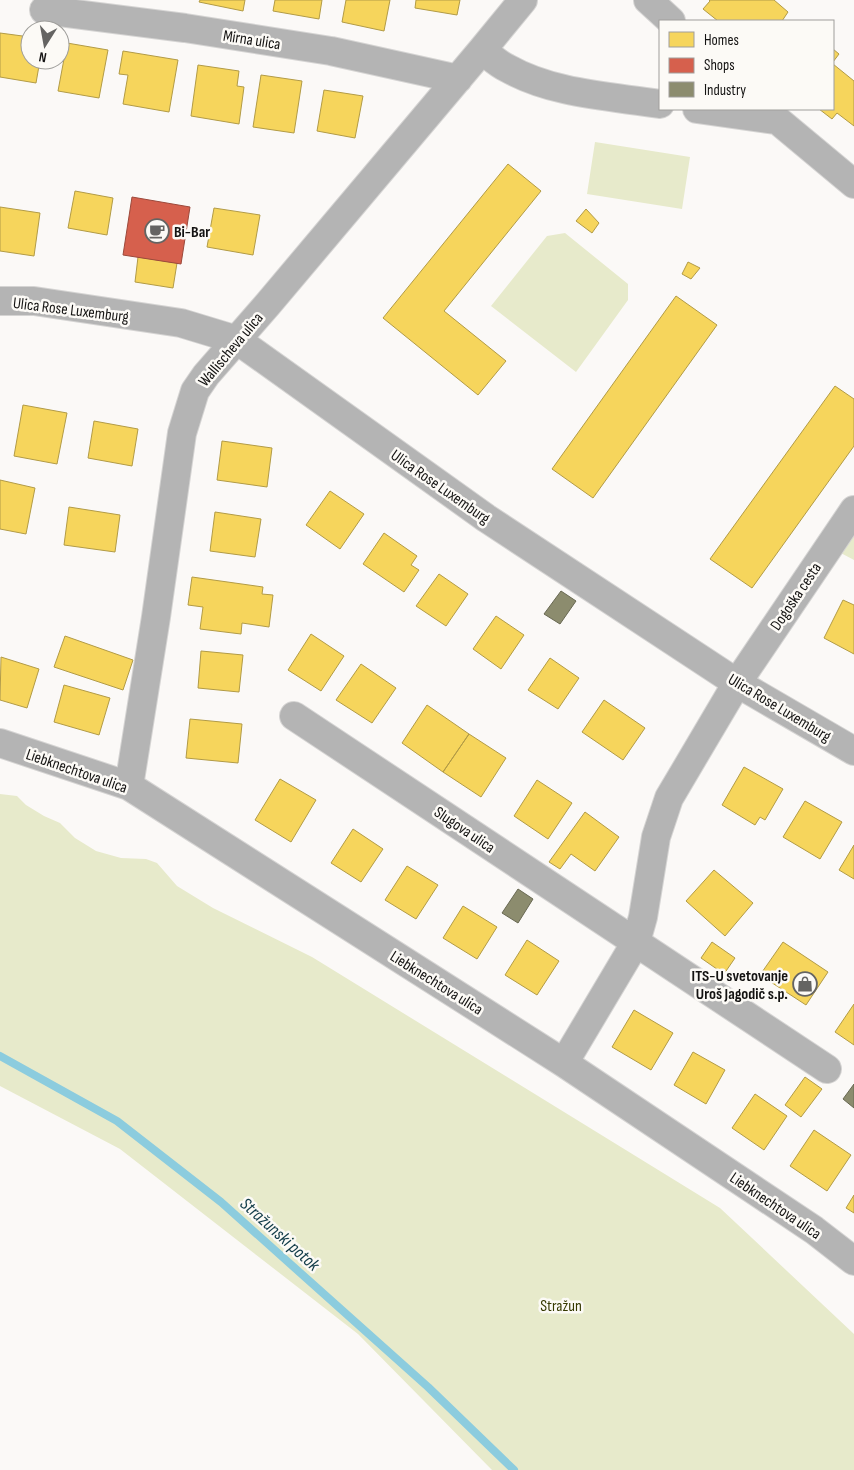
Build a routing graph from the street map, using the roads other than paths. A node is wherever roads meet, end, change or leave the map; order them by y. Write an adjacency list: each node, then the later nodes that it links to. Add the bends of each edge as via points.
1 (523, 0): 5 (street, Wallischeva ulica)
2 (648, 0): 4 (street)
3 (44, 10): 6 (street, Mirna ulica, via 322,50)
4 (669, 20)
5 (482, 50): 6 (street, Wallischeva ulica); 7 (street, via 506,68 532,80 566,90)
6 (458, 78): 12 (street, Wallischeva ulica)
7 (659, 104)
8 (712, 110): 9 (street)
9 (770, 114): 10 (street)
10 (854, 184)
11 (0, 301): 12 (street, Ulica Rose Luxemburg, via 34,301 181,323)
12 (237, 340): 14 (street, Ulica Rose Luxemburg, via 486,518); 18 (street, Wallischeva ulica, via 196,391 182,433)
13 (854, 510): 14 (street, Dogoška cesta)
14 (737, 683): 17 (street, Ulica Rose Luxemburg); 19 (street, via 669,798 656,837)
15 (294, 716): 19 (street, Slugova ulica)
16 (0, 743): 18 (street, Liebknechtova ulica)
17 (854, 751)
18 (128, 786): 20 (street, Liebknechtova ulica)
19 (636, 942): 20 (street); 21 (street, Slugova ulica)
20 (564, 1063): 22 (street, Liebknechtova ulica, via 814,1230)
21 (827, 1069)
22 (854, 1261)

